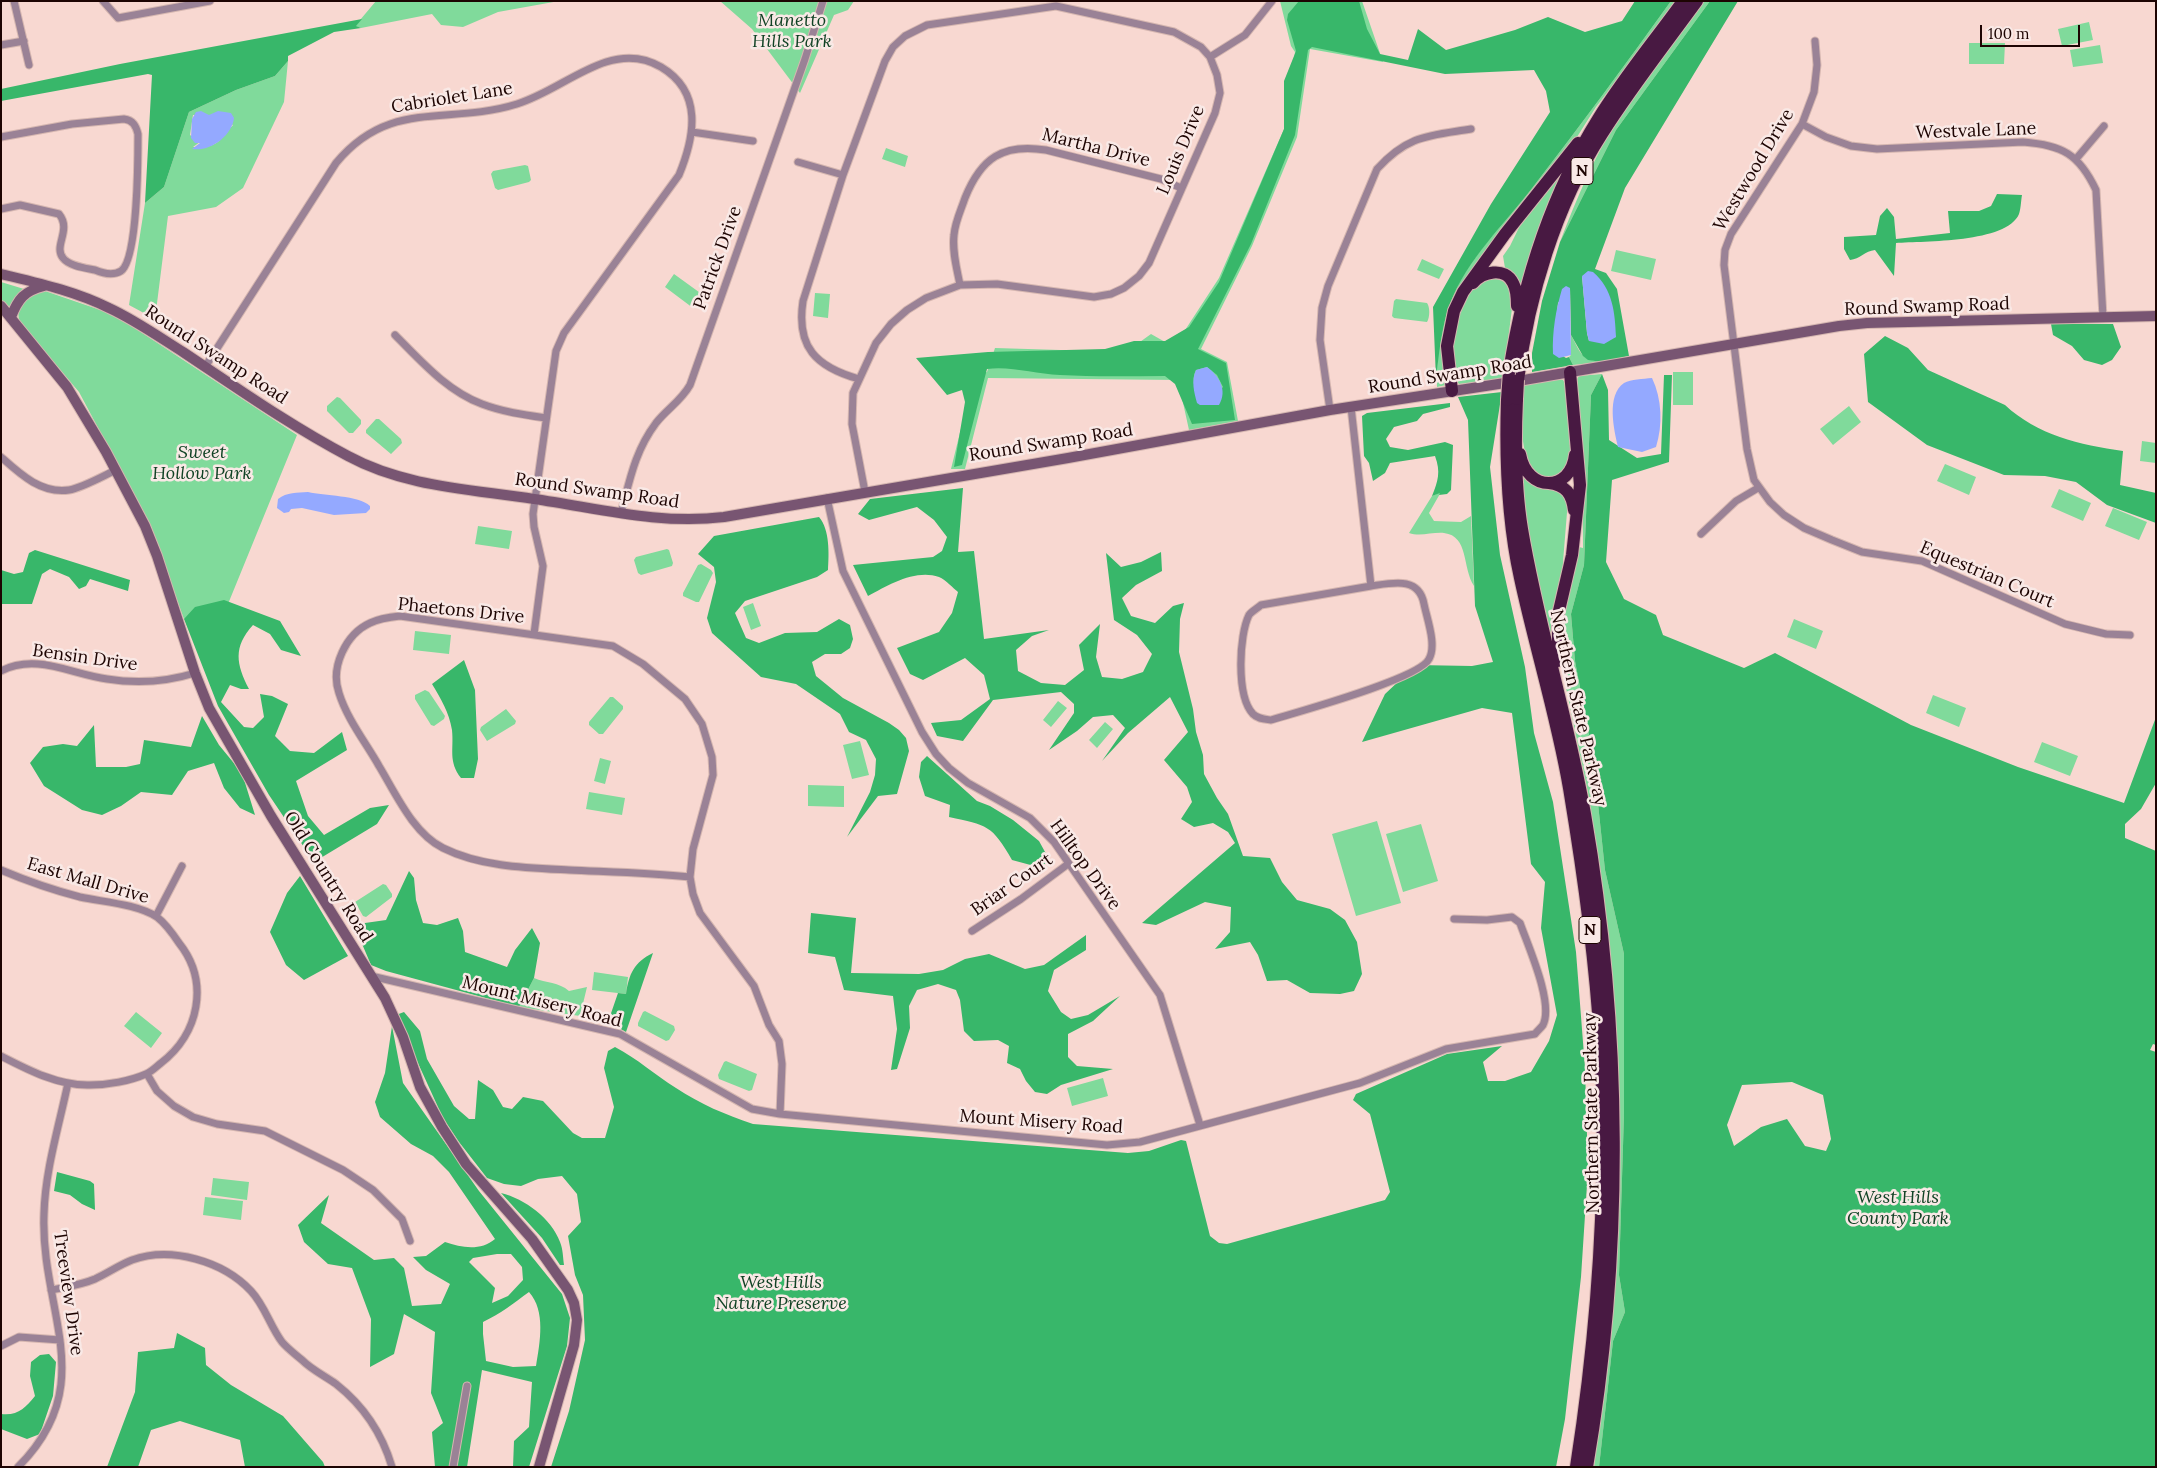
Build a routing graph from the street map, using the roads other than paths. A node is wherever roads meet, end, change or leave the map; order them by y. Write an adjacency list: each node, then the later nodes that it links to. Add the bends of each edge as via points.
1 (14, 1): 8 (street)
2 (104, 1): 3 (street, via 118,18)
3 (210, 1)
4 (823, 1): 53 (street, Patrick Drive, via 690,385 642,443)
5 (1272, 1): 11 (street, via 1244,35)
6 (1683, 1): 13 (highway, Northern State Parkway / N)
7 (1697, 1): 36 (highway, Northern State Parkway / N, via 1601,135 1576,182 1538,281)
8 (24, 41): 10 (street); 12 (street)
9 (1815, 41): 14 (street, Westwood Drive, via 1814,92)
10 (1, 45)
11 (1210, 57): 22 (street, via 1201,47 1174,32 1056,6 926,25 892,47 884,61); 23 (street, Louis Drive, via 1220,93 1215,113)
12 (29, 65)
13 (1598, 118): 32 (highway, Northern State Parkway / N, via 1552,209 1535,256); 39 (highway, via 1504,234 1463,292 1454,311 1447,346)
14 (1802, 124): 20 (street, Westvale Lane, via 1851,146 1878,149 2023,142 2064,149); 34 (street, Westwood Drive, via 1724,250)
15 (2104, 126): 20 (street)
16 (1471, 129): 42 (street, via 1413,140 1390,155 1377,169 1328,286 1322,308 1320,340)
17 (692, 132): 19 (street); 35 (street, Cabriolet Lane, via 689,96 681,84 671,73 640,58 606,62 516,104 457,115 399,120 382,126 349,147 336,163); 44 (street, Cabriolet Lane, via 679,175 564,333 556,351)
18 (1, 137): 24 (street, via 72,124 124,119 136,126 138,134 136,216 121,271 102,273 67,262 61,256 65,224 60,214 20,205)
19 (753, 141)
20 (2076, 159): 31 (street, Westvale Lane, via 2096,190)
21 (798, 162): 22 (street)
22 (843, 175): 38 (street, via 800,318 807,346 815,356 841,374)
23 (1181, 188): 27 (street, Louis Drive, via 1149,263 1139,276 1111,294 1094,297 997,284); 27 (street, Martha Drive, via 1161,179 1046,150 1028,147 994,156 982,166 971,183 956,221 954,252)
24 (1, 209)
25 (1, 274): 26 (street, Round Swamp Road)
26 (45, 285): 29 (street, via 23,294); 35 (street, Round Swamp Road, via 118,312)
27 (960, 285): 38 (street, Louis Drive, via 926,298 891,324 876,343)
28 (1, 306): 29 (street, Old Country Road)
29 (6, 316): 47 (street, Old Country Road, via 75,399)
30 (2156, 316): 31 (street, Round Swamp Road)
31 (2103, 318): 34 (street, Round Swamp Road, via 1867,323)
32 (1516, 331): 36 (highway, Northern State Parkway / N); 39 (highway, via 1513,281 1497,272 1478,277 1465,294 1453,328 1450,346)
33 (395, 335): 44 (street, via 432,371 465,396 499,410)
34 (1734, 344): 37 (street, Round Swamp Road); 49 (street, Equestrian Court, via 1747,450)
35 (205, 366): 52 (street, Round Swamp Road, via 312,436 380,471 424,483)
36 (1515, 369): 40 (highway, Northern State Parkway / N, bridge)
37 (1570, 372): 39 (street, Round Swamp Road); 45 (highway)
38 (859, 379): 50 (street, Louis Drive, via 853,393 852,424)
39 (1452, 391): 41 (street, Round Swamp Road)
40 (1512, 400): 43 (highway, Northern State Parkway / N); 84 (highway, Northern State Parkway / N, via 1506,464 1511,529 1569,785 1588,907 1600,1042 1602,1202 1594,1337)
41 (1351, 407): 42 (street, Round Swamp Road); 56 (street)
42 (1330, 410): 50 (street, Round Swamp Road)
43 (1516, 415): 48 (highway, via 1523,467 1535,480); 61 (highway, Northern State Parkway / N, via 1521,528)
44 (546, 418): 52 (street, Cabriolet Lane)
45 (1576, 437): 48 (highway, via 1575,460 1570,471 1563,478); 54 (highway, via 1580,485)
46 (1, 458): 47 (street, via 24,478 46,488 69,490)
47 (116, 470): 60 (street, Old Country Road, via 157,556)
48 (1549, 483): 54 (highway, via 1560,486 1572,496)
49 (1758, 488): 55 (street, via 1736,501); 58 (street, Equestrian Court, via 1784,516 1804,528 1862,552 1922,561 2065,624 2106,634)
50 (865, 492): 51 (street, Round Swamp Road)
51 (827, 498): 53 (street, Round Swamp Road, via 700,520 656,519); 62 (street, Hilltop Drive, via 841,561 851,589 936,754 968,783 1030,818 1054,842)
52 (535, 499): 53 (street, Round Swamp Road); 57 (street, Cabriolet Lane, via 534,527 543,566)
53 (621, 513)
54 (1576, 530): 61 (highway, via 1556,629)
55 (1701, 534)
56 (1371, 586): 56 (street, via 1400,582 1415,586 1423,596 1433,649 1429,661 1415,671 1357,693 1271,720 1261,719 1252,713 1240,672 1242,642 1250,614 1261,605)
57 (534, 634): 65 (street, Phaetons Drive, via 613,646 643,664 694,710 708,741 713,775 693,849); 65 (street, Phaetons Drive, via 400,616 383,618 369,623 347,643 336,676 338,692 402,806 429,840 444,849 462,856 522,868)
58 (2130, 635)
59 (1, 671): 60 (street, Bensin Drive, via 30,663 47,664 106,679 149,682 164,682)
60 (195, 673): 69 (street, Old Country Road, via 227,742)
61 (1568, 733): 85 (highway, Northern State Parkway / N, via 1585,813 1599,914 1610,1036 1613,1122 1608,1283)
62 (1068, 864): 68 (street, Briar Court); 74 (street, Hilltop Drive, via 1160,996)
63 (182, 866): 66 (street)
64 (1, 870): 66 (street, East Mall Drive, via 50,888)
65 (690, 877): 73 (street, Phaetons Drive, via 700,913 754,986 769,1025 780,1040)
66 (156, 916): 71 (street, East Mall Drive, via 185,950 193,968 196,1000 193,1021 181,1044)
67 (1454, 919): 74 (street, Mount Misery Road, via 1512,917 1520,923 1544,996 1546,1011 1543,1025 1535,1034 1446,1049 1360,1083)
68 (972, 931)
69 (371, 976): 73 (street, Mount Misery Road, via 620,1034 752,1109); 83 (street, Old Country Road, via 394,1015 420,1087 442,1127 466,1164 532,1239 574,1303 577,1320 574,1345)
70 (1, 1056): 72 (street, East Mall Drive)
71 (147, 1074): 72 (street, East Mall Drive, via 90,1085); 75 (street, via 157,1091 193,1117 265,1131 343,1170 372,1190 402,1219)
72 (68, 1084): 76 (street, Treeview Drive, via 44,1214 44,1243)
73 (780, 1114): 74 (street, Mount Misery Road, via 1107,1145 1156,1139)
74 (1200, 1126)
75 (410, 1240)
76 (51, 1290): 77 (street, Treeview Drive); 81 (street, via 83,1283 132,1260 149,1256 188,1258 225,1270 238,1278 264,1307 282,1342 304,1363 351,1396 376,1427)
77 (60, 1340): 78 (street, via 19,1337); 80 (street, Treeview Drive, via 63,1366 56,1409 36,1447)
78 (1, 1346)
79 (467, 1386): 82 (street)
80 (18, 1467)
81 (392, 1467)
82 (453, 1467)
83 (540, 1467)
84 (1576, 1467)
85 (1587, 1467)

